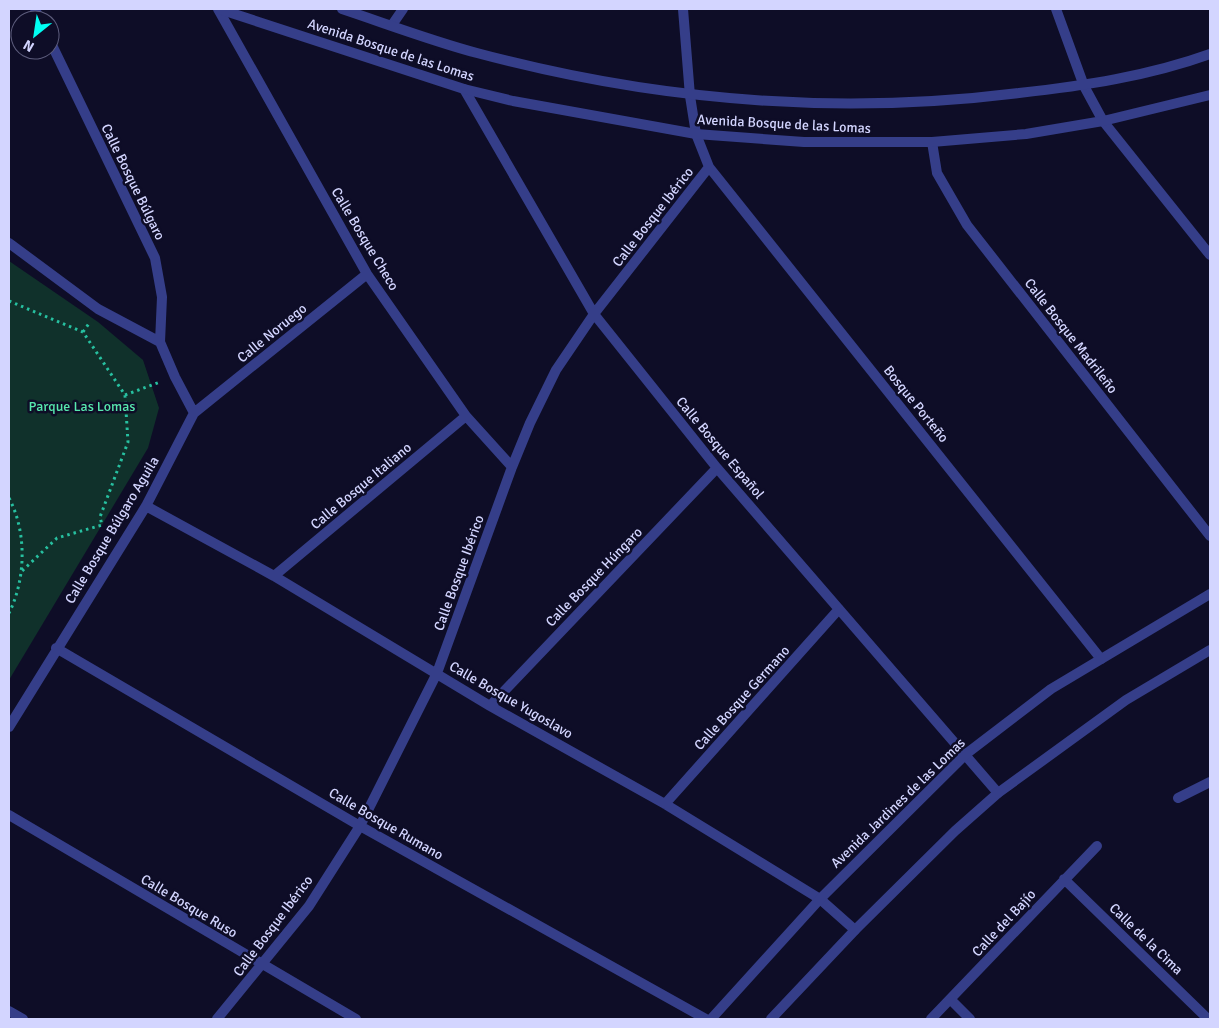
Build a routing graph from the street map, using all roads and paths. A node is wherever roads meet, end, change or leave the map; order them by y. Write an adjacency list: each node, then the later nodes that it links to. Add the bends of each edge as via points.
1 (219, 9): 10 (street, Avenida Bosque de las Lomas); 19 (street, Calle Bosque Checo)
2 (342, 9): 6 (street, Avenida Bosque de las Lomas)
3 (403, 9): 6 (street)
4 (683, 9): 12 (street, Calle Bosque Ibérico)
5 (1056, 9): 9 (street)
6 (392, 25): 12 (street, Avenida Bosque de las Lomas, via 476,53)
7 (1210, 54): 9 (street, Avenida Bosque de las Lomas)
8 (59, 60): 22 (street, Calle Bosque Búlgaro, via 155,258 162,297)
9 (1084, 86): 12 (street, Avenida Bosque de las Lomas, via 911,103 750,101); 13 (street)
10 (464, 89): 14 (street, Avenida Bosque de las Lomas); 21 (street, Calle Bosque Español)
11 (1210, 95): 13 (street, Avenida Bosque de las Lomas)
12 (690, 96): 14 (street, Calle Bosque Ibérico)
13 (1103, 121): 15 (street, Avenida Bosque de las Lomas, via 1026,134); 18 (street)
14 (696, 134): 15 (street, Avenida Bosque de las Lomas, via 804,142); 16 (street, Calle Bosque Ibérico)
15 (932, 142): 31 (street, Calle Bosque Madrileño, via 937,173 967,225)
16 (708, 167): 21 (street, Calle Bosque Ibérico); 39 (street, Bosque Porteño)
17 (9, 243): 22 (street, via 98,308)
18 (1210, 255)
19 (367, 274): 25 (street, Calle Noruego); 26 (street, Calle Bosque Checo)
20 (9, 301): 24 (path, via 83,332)
21 (594, 314): 27 (street, Calle Bosque Ibérico, via 556,370); 28 (street, Calle Bosque Español)
22 (160, 342): 23 (street)
23 (175, 378): 24 (path); 25 (street)
24 (125, 395): 32 (path, via 128,442 100,517 102,525 57,538)
25 (194, 413): 30 (street, Calle Bosque Búlgaro Aguila)
26 (466, 416): 27 (street, Calle Bosque Checo); 33 (street, Calle Bosque Italiano)
27 (512, 468): 40 (street, Calle Bosque Ibérico)
28 (717, 468): 35 (street, Calle Bosque Español); 41 (street, Calle Bosque Húngaro)
29 (9, 498): 32 (path, via 18,515)
30 (146, 506): 33 (street, Calle Bosque Yugoslavo); 37 (street, Calle Bosque Búlgaro Aguila)
31 (1210, 536)
32 (22, 571): 36 (path)
33 (274, 576): 40 (street, Calle Bosque Yugoslavo)
34 (1210, 594): 39 (street, Avenida Jardines de las Lomas)
35 (839, 609): 43 (street, Calle Bosque Español); 47 (street, Calle Bosque Germano)
36 (9, 613)
37 (56, 648): 42 (street, Calle Bosque Búlgaro Aguila); 49 (street, Calle Bosque Rumano)
38 (1210, 650): 45 (street, via 1126,700)
39 (1102, 659): 43 (street, Avenida Jardines de las Lomas, via 1051,689)
40 (437, 673): 41 (street, Calle Bosque Yugoslavo); 49 (street, Calle Bosque Ibérico)
41 (490, 706): 47 (street, Calle Bosque Yugoslavo)
42 (9, 727)
43 (966, 754): 45 (street, Calle Bosque Español); 52 (street, Avenida Jardines de las Lomas)
44 (1210, 782): 46 (street)
45 (998, 793): 53 (street)
46 (1178, 798)
47 (665, 804): 52 (street, Calle Bosque Yugoslavo)
48 (9, 815): 54 (street, Calle Bosque Ruso)
49 (360, 826): 54 (street, Calle Bosque Ibérico, via 309,906); 60 (street, Calle Bosque Rumano)
50 (1097, 846): 51 (street, Calle del Bajío)
51 (1064, 879): 55 (street, Calle del Bajío); 65 (street, Calle de la Cima)
52 (820, 899): 53 (street, Calle Bosque Yugoslavo); 61 (street, Avenida Jardines de las Lomas)
53 (855, 930): 62 (street)
54 (263, 965): 58 (street, Calle Bosque Ibérico); 59 (street, Calle Bosque Ruso)
55 (951, 1000): 63 (street, Calle del Bajío); 64 (street)
56 (9, 1011): 57 (street)
57 (23, 1019)
58 (217, 1019)
59 (356, 1019)
60 (706, 1019)
61 (711, 1019)
62 (771, 1019)
63 (931, 1019)
64 (970, 1019)
65 (1208, 1019)

